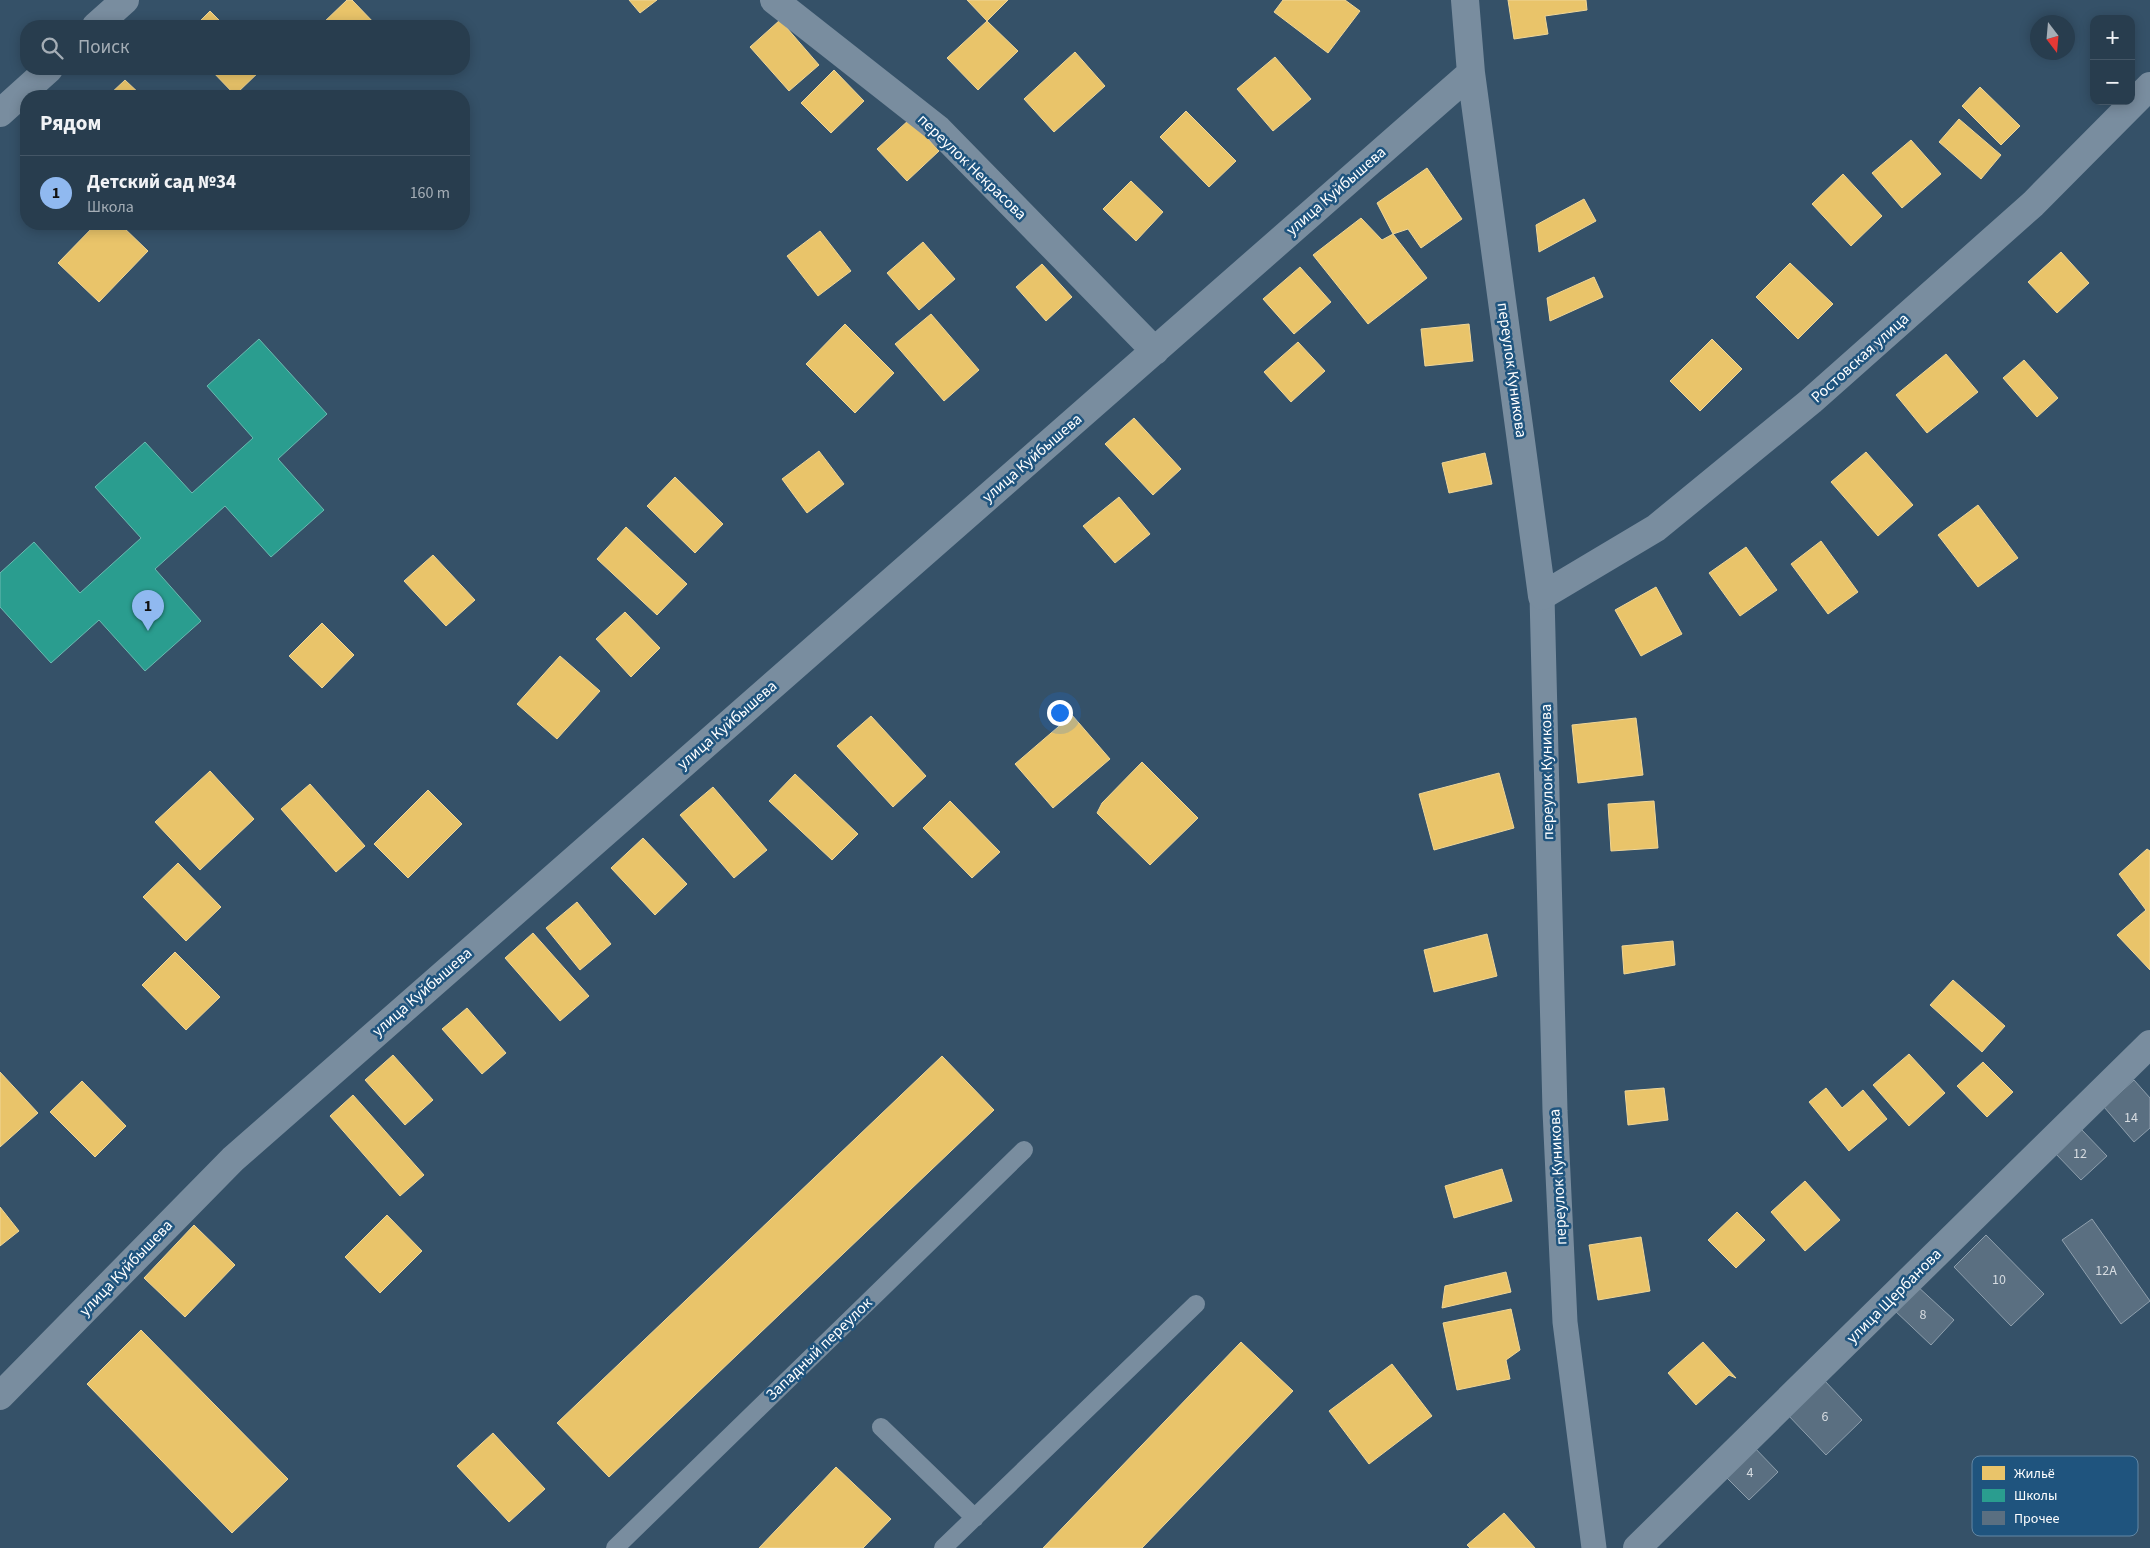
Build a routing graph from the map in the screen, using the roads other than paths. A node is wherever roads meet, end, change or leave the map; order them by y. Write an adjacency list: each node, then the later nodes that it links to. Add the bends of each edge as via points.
1 (125, 0): 4 (street)
2 (774, 0): 11 (street, переулок Некрасова, via 938,129)
3 (1465, 0): 5 (street, переулок Куникова)
4 (103, 20)
5 (1471, 73): 11 (street, улица Куйбышева); 12 (street, переулок Куникова)
6 (42, 75): 8 (street)
7 (2150, 86): 12 (street, Ростовская улица, via 2033,204 1811,401 1656,528)
8 (26, 90)
9 (20, 95): 10 (street)
10 (0, 113)
11 (1155, 350): 16 (street, улица Куйбышева, via 232,1158)
12 (1542, 596): 21 (street, переулок Куникова, via 1555,1110 1566,1322)
13 (2150, 1044): 22 (street, улица Щербанова)
14 (1024, 1150): 19 (lane, Западный переулок)
15 (1196, 1304): 18 (lane)
16 (0, 1396)
17 (881, 1428): 18 (lane)
18 (975, 1518): 20 (lane)
19 (615, 1548)
20 (943, 1548)
21 (1594, 1548)
22 (1637, 1548)

